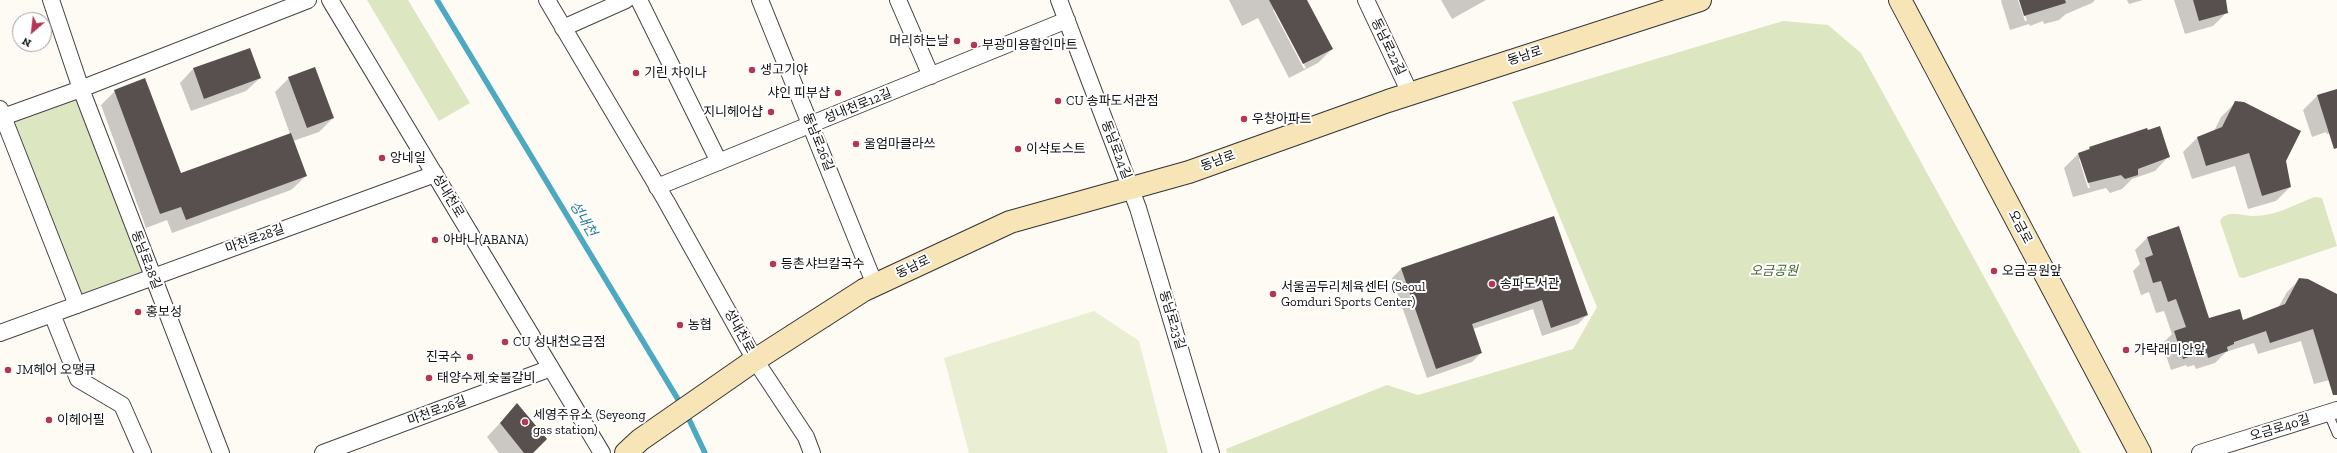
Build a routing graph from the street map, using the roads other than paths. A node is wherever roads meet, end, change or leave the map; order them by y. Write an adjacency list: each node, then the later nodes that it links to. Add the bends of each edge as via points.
1 (51, 0): 16 (street, 동남로28길)
2 (308, 0): 16 (street)
3 (330, 0): 21 (street, 성내천로)
4 (547, 0): 14 (street, 성내천로)
5 (626, 0): 14 (street)
6 (639, 0): 20 (street)
7 (760, 0): 19 (street, 동남로26길)
8 (898, 0): 15 (street)
9 (1059, 0): 13 (street, 동남로24길)
10 (1366, 0): 17 (street, 동남로22길)
11 (1700, 0): 17 (main road, 동남로)
12 (1900, 0): 40 (main road, 오금로)
13 (1067, 20): 15 (street, 성내천로12길); 23 (street, 동남로24길)
14 (563, 28): 22 (street, 성내천로)
15 (931, 76): 19 (street, 성내천로12길)
16 (81, 89): 18 (street); 24 (street, 동남로28길)
17 (1410, 93): 23 (main road, 동남로, via 1189,172)
18 (2, 113): 26 (street)
19 (811, 125): 20 (street, 성내천로12길); 25 (street, 동남로26길)
20 (719, 162): 22 (street, 성내천로12길)
21 (435, 174): 24 (street, 마천로28길); 30 (street, 성내천로)
22 (657, 188): 29 (street, 성내천로)
23 (1131, 188): 25 (main road, 동남로, via 1010,222); 39 (street, 동남로23길)
24 (152, 276): 26 (street, 마천로28길); 35 (street, 동남로28길)
25 (875, 285): 29 (main road, 동남로)
26 (76, 305): 27 (street, 마천로28길)
27 (52, 314): 28 (street, 마천로28길); 34 (street, via 78,379 122,406)
28 (0, 333)
29 (755, 360): 33 (main road, 동남로); 38 (street, 성내천로, via 806,437)
30 (551, 368): 36 (street, 마천로26길); 37 (street, 성내천로)
31 (2332, 411): 32 (lane); 41 (street, 오금로40길)
32 (2337, 434)
33 (633, 446)
34 (143, 453)
35 (221, 453)
36 (323, 453)
37 (602, 453)
38 (812, 453)
39 (1211, 453)
40 (2140, 453)
41 (2200, 453)

